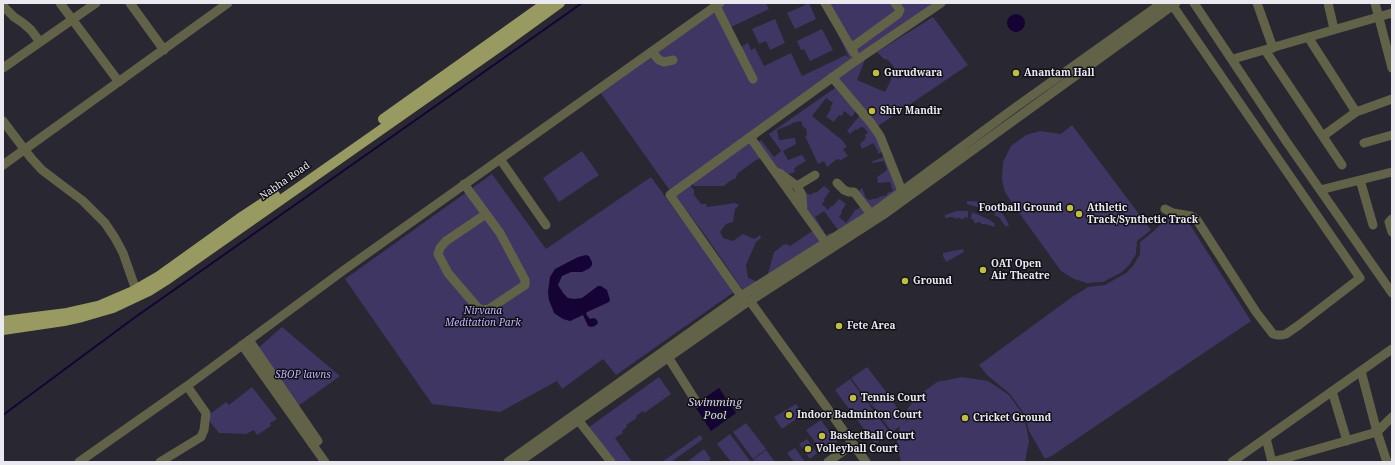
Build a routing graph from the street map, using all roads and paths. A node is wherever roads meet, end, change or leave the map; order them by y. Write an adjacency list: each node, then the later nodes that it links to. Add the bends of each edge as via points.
1 (60, 3): 21 (street)
2 (96, 3): 21 (street)
3 (143, 3): 18 (street)
4 (228, 3): 27 (street)
5 (546, 3): 68 (main road, Nabha Road)
6 (560, 3): 72 (main road, Nabha Road, via 168,280 113,308 64,321)
7 (825, 3): 25 (street)
8 (895, 3): 25 (street, via 900,10 898,14)
9 (941, 3): 31 (street)
10 (1162, 3): 35 (street)
11 (1194, 3): 29 (street)
12 (1257, 3): 26 (street)
13 (1328, 3): 22 (street)
14 (1375, 3): 20 (street)
15 (718, 4): 28 (street); 36 (street)
16 (1174, 4): 35 (street); 59 (street, via 1360,278 1286,334 1277,335 1256,312 1197,220)
17 (3, 6): 24 (street, via 31,30)
18 (132, 6): 27 (street)
19 (1392, 13): 20 (street)
20 (1379, 16): 22 (street); 33 (street)
21 (73, 19): 24 (street); 37 (street)
22 (1334, 29): 23 (street)
23 (1308, 37): 26 (street); 39 (street)
24 (40, 42): 32 (street)
25 (851, 48): 31 (street)
26 (1269, 49): 29 (street); 42 (street)
27 (164, 50): 37 (street)
28 (652, 52): 30 (street, via 659,60); 46 (street)
29 (1232, 59): 57 (street)
30 (672, 60)
31 (858, 60): 34 (street)
32 (3, 68)
33 (1392, 68)
34 (832, 77): 43 (street); 58 (street, via 880,136)
35 (1066, 77): 56 (street, via 1007,113)
36 (753, 79)
37 (118, 82): 45 (street)
38 (1392, 99): 39 (street)
39 (1356, 112): 42 (street)
40 (3, 121): 45 (street)
41 (1392, 135): 44 (street)
42 (1323, 136): 48 (street)
43 (750, 137): 49 (street); 70 (street, via 670,195)
44 (1364, 143)
45 (24, 150): 47 (street); 68 (street, via 42,170 83,202 105,224 116,238)
46 (500, 159): 54 (street); 64 (street)
47 (3, 165)
48 (1342, 165)
49 (775, 172): 55 (street, via 782,174); 60 (street)
50 (1392, 172): 52 (street)
51 (815, 175): 55 (street)
52 (1360, 180): 57 (street); 65 (street)
53 (837, 183): 62 (street, via 844,190 854,192)
54 (464, 184): 61 (street); 73 (street)
55 (797, 186): 60 (street, via 802,196)
56 (915, 187): 58 (street); 70 (street, via 849,238)
57 (1320, 190): 69 (street)
58 (902, 191): 62 (street)
59 (1165, 209)
60 (803, 211): 67 (street)
61 (486, 214): 61 (street, via 500,233 525,280 525,285 489,309 482,310 448,273 438,254 446,241)
62 (871, 214): 67 (street)
63 (1392, 219): 66 (street, via 1389,222)
64 (546, 225)
65 (1374, 225)
66 (1392, 232)
67 (826, 243): 70 (street)
68 (136, 290): 71 (main road, Nabha Road, via 98,306 67,313)
69 (1392, 292)
70 (745, 300): 75 (street); 80 (street); 85 (street)
71 (3, 321)
72 (3, 330)
73 (245, 343): 77 (street); 89 (street, via 315,442)
74 (1392, 349): 76 (street)
75 (668, 357): 79 (street); 80 (street)
76 (1361, 371): 78 (street); 82 (street)
77 (187, 386): 87 (street); 88 (street, via 206,413 204,430 201,438)
78 (1332, 392): 83 (street); 84 (street)
79 (697, 403)
80 (576, 417): 90 (street); 91 (street); 92 (street); 93 (street)
81 (1392, 417): 82 (street)
82 (1377, 432): 84 (street); 86 (street)
83 (1266, 438): 96 (street); 97 (street)
84 (1347, 441): 97 (street)
85 (853, 444): 94 (street); 95 (street)
86 (1389, 458)
87 (80, 462)
88 (160, 462)
89 (325, 462)
90 (508, 462)
91 (514, 462)
92 (519, 462)
93 (611, 462)
94 (828, 462)
95 (866, 462)
96 (1232, 462)
97 (1272, 462)

